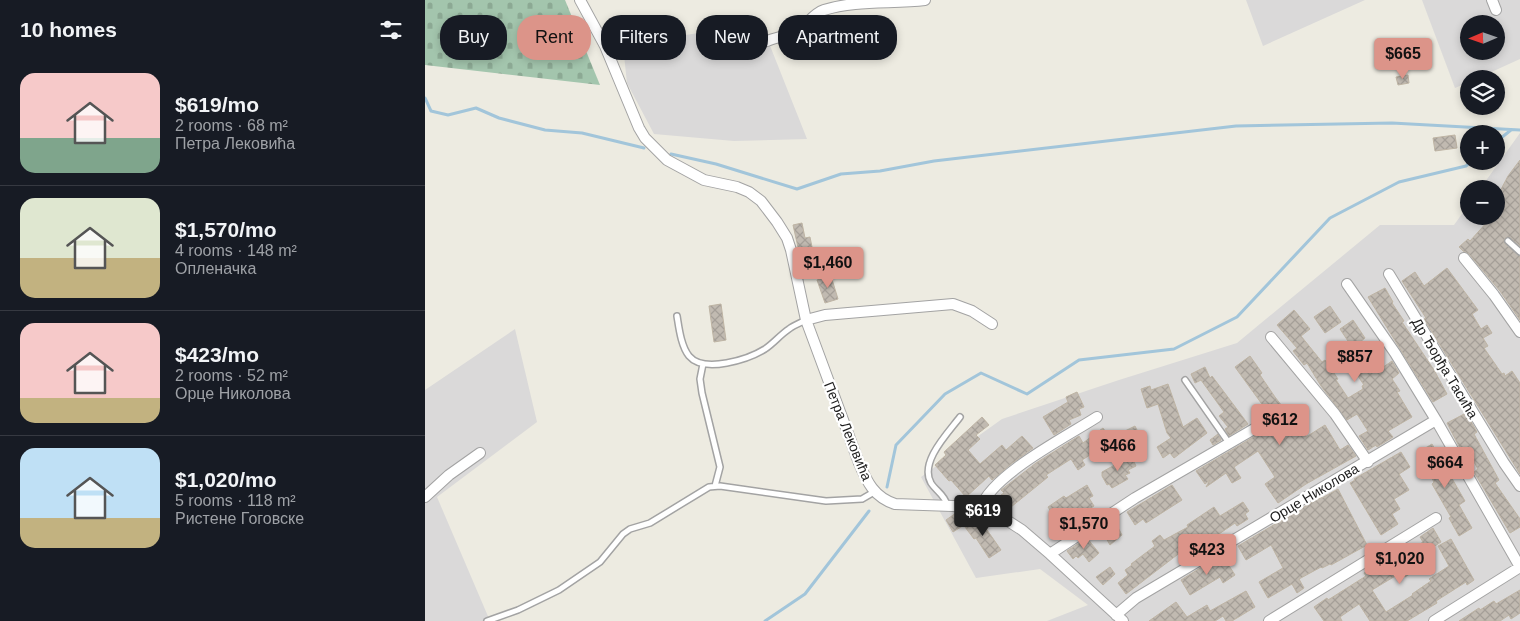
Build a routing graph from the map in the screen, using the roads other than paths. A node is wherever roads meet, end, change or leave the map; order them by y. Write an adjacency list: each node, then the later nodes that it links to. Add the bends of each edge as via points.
1 (580, 0): 13 (street, Петра Лековића, via 605,46 645,138 681,169 704,180 749,192 761,201 777,222 791,250)
2 (925, 0): 4 (street)
3 (1492, 0): 5 (street)
4 (877, 1): 6 (street, via 824,10 797,31)
5 (1496, 10)
6 (768, 41)
7 (1508, 241): 8 (lane)
8 (1520, 252)
9 (1464, 258): 15 (street, via 1495,294)
10 (1389, 274): 27 (street, Др Ђорђа Тасића)
11 (1347, 284): 21 (street)
12 (677, 316): 17 (lane, via 689,356)
13 (806, 320): 14 (street, via 825,315 953,304); 17 (lane, via 755,354 733,362); 28 (street, Петра Лековића, via 859,462)
14 (992, 324)
15 (1520, 332)
16 (1271, 337): 25 (street, via 1335,414)
17 (703, 364): 26 (lane, via 702,394 720,467)
18 (1185, 380): 23 (lane)
19 (960, 417): 30 (lane, via 933,452 928,466 931,482)
20 (1097, 417): 31 (street, via 1024,463 987,494)
21 (1436, 420): 25 (street, Орце Николова); 34 (street)
22 (1254, 429): 23 (street)
23 (1229, 443): 33 (street, via 1135,498)
24 (480, 453): 29 (street)
25 (1368, 462): 35 (street, Орце Николова, via 1136,598)
26 (715, 486): 28 (lane, via 827,501 862,499); 36 (lane, via 650,523 630,529 600,562 559,590)
27 (1520, 486)
28 (874, 492): 30 (street, Петра Лековића, via 895,504)
29 (425, 497)
30 (947, 506): 31 (street, Петра Лековића)
31 (981, 507): 33 (street, Петра Лековића, via 1007,519)
32 (1436, 518): 37 (street)
33 (1050, 554): 35 (street, Петра Лековића)
34 (1520, 567): 38 (street)
35 (1117, 619)
36 (487, 621)
37 (1269, 621)
38 (1434, 621)

